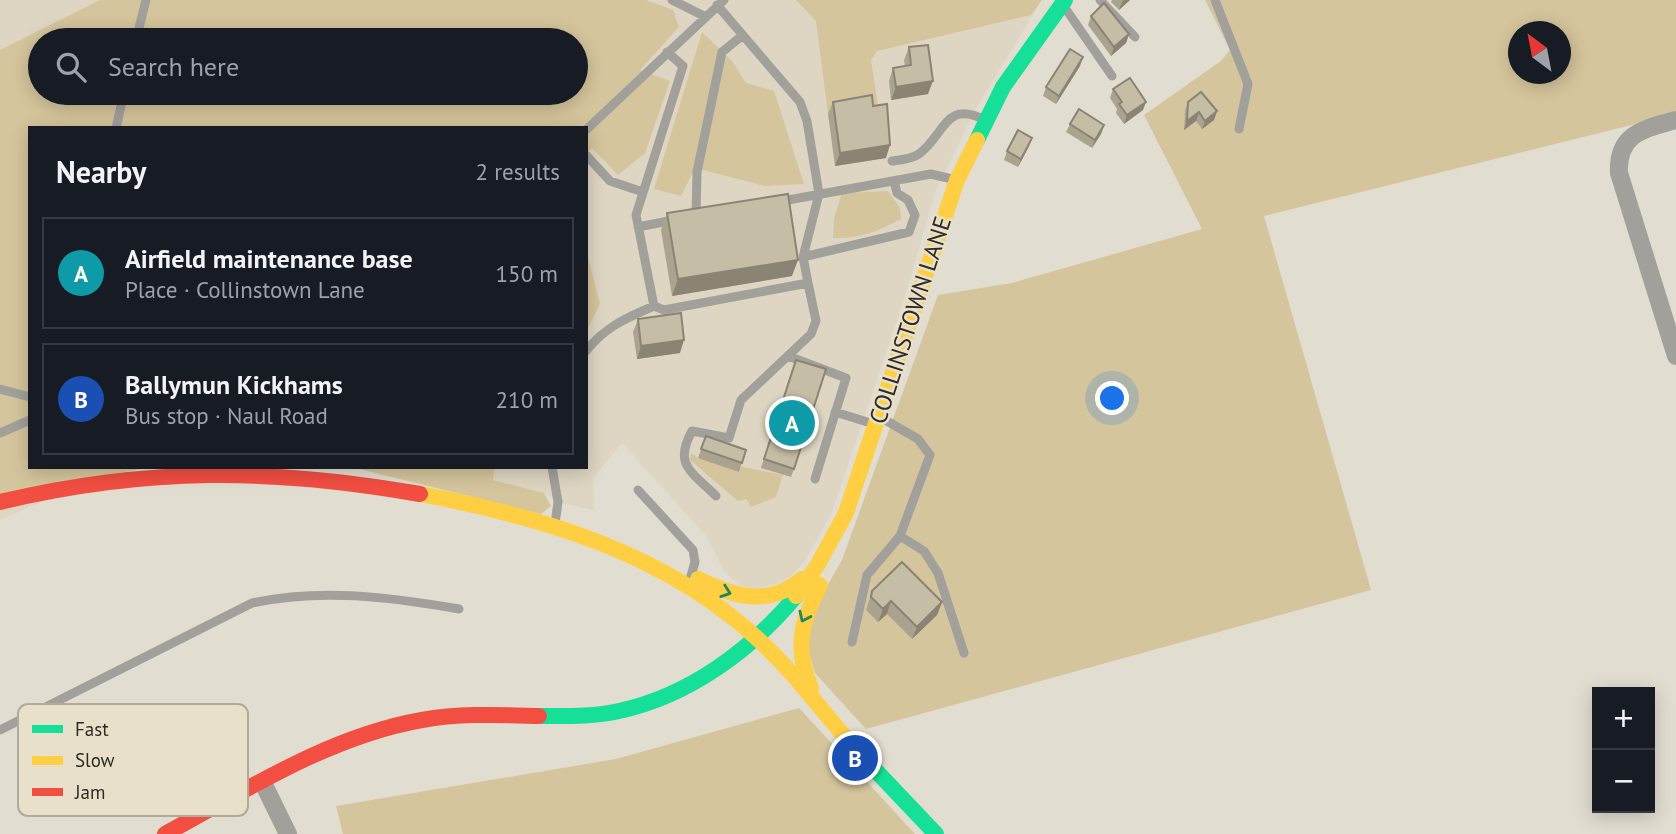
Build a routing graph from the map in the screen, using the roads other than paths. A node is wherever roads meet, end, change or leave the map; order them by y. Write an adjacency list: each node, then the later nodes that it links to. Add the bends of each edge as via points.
1 (146, 0): 8 (lane)
2 (672, 0): 7 (lane)
3 (1100, 0): 10 (lane)
4 (1215, 0): 18 (lane, via 1248,84)
5 (721, 2): 7 (lane); 9 (lane)
6 (1064, 2): 12 (lane); 15 (main road, COLLINSTOWN LANE, via 1003,86)
7 (704, 16): 11 (lane)
8 (139, 28)
9 (743, 35): 24 (lane, via 800,102); 27 (lane, via 722,52 697,172)
10 (1135, 37)
11 (667, 52): 17 (lane); 23 (lane, via 683,66)
12 (1112, 76)
13 (121, 105): 16 (lane)
14 (1676, 120): 34 (street, via 1638,132 1625,143 1618,158)
15 (986, 121): 20 (lane, via 959,112 917,156); 21 (main road, COLLINSTOWN LANE)
16 (116, 126)
17 (588, 128)
18 (1239, 129)
19 (588, 157): 23 (lane, via 610,181)
20 (892, 161)
21 (957, 180): 22 (lane, via 931,174); 38 (main road, COLLINSTOWN LANE)
22 (894, 181): 24 (lane); 29 (lane, via 897,193 908,200 915,215 909,232)
23 (643, 192): 28 (lane, via 636,215)
24 (819, 194): 25 (lane); 29 (lane)
25 (764, 204)
26 (710, 214): 27 (lane)
27 (696, 216): 28 (lane)
28 (638, 227): 31 (lane)
29 (803, 257): 30 (lane)
30 (808, 283): 31 (lane, via 664,310); 33 (lane, via 816,321 811,334)
31 (654, 306): 32 (lane, via 614,323)
32 (588, 349)
33 (788, 356): 37 (lane, via 846,378); 45 (lane, via 741,400 729,438 692,431 682,448 687,467)
34 (1676, 356)
35 (0, 389): 36 (lane)
36 (28, 396)
37 (835, 412): 38 (lane); 43 (lane)
38 (877, 420): 48 (lane, via 918,439 930,455); 49 (main road, COLLINSTOWN LANE)
39 (28, 421): 40 (lane)
40 (0, 433)
41 (552, 469): 47 (lane, via 558,502)
42 (269, 471): 46 (main road, via 97,483); 47 (main road, via 431,495)
43 (815, 480)
44 (638, 489): 51 (lane, via 693,550)
45 (716, 496)
46 (0, 502)
47 (554, 526): 50 (main road)
48 (900, 536): 54 (lane, via 867,575); 55 (lane, via 923,551 938,573)
49 (827, 554): 51 (main road, one-way to 49, via 747,599 775,596 796,586); 53 (main road, COLLINSTOWN LANE, via 800,594); 56 (main road, one-way to 56, via 823,577 799,627 800,665)
50 (640, 559): 51 (main road); 53 (main road, via 685,584)
51 (691, 576)
52 (459, 609): 57 (lane, via 358,595 292,596 252,603)
53 (757, 638): 56 (main road); 60 (main road, COLLINSTOWN LANE, via 718,669 666,696 612,713 420,720 365,735)
54 (852, 642)
55 (964, 653)
56 (815, 698): 65 (main road)
57 (52, 704)
58 (18, 721): 59 (lane)
59 (0, 730)
60 (263, 783): 61 (main road, COLLINSTOWN LANE); 64 (street)
61 (248, 791)
62 (200, 816): 63 (main road, COLLINSTOWN LANE)
63 (165, 834)
64 (288, 834)
65 (936, 834)

